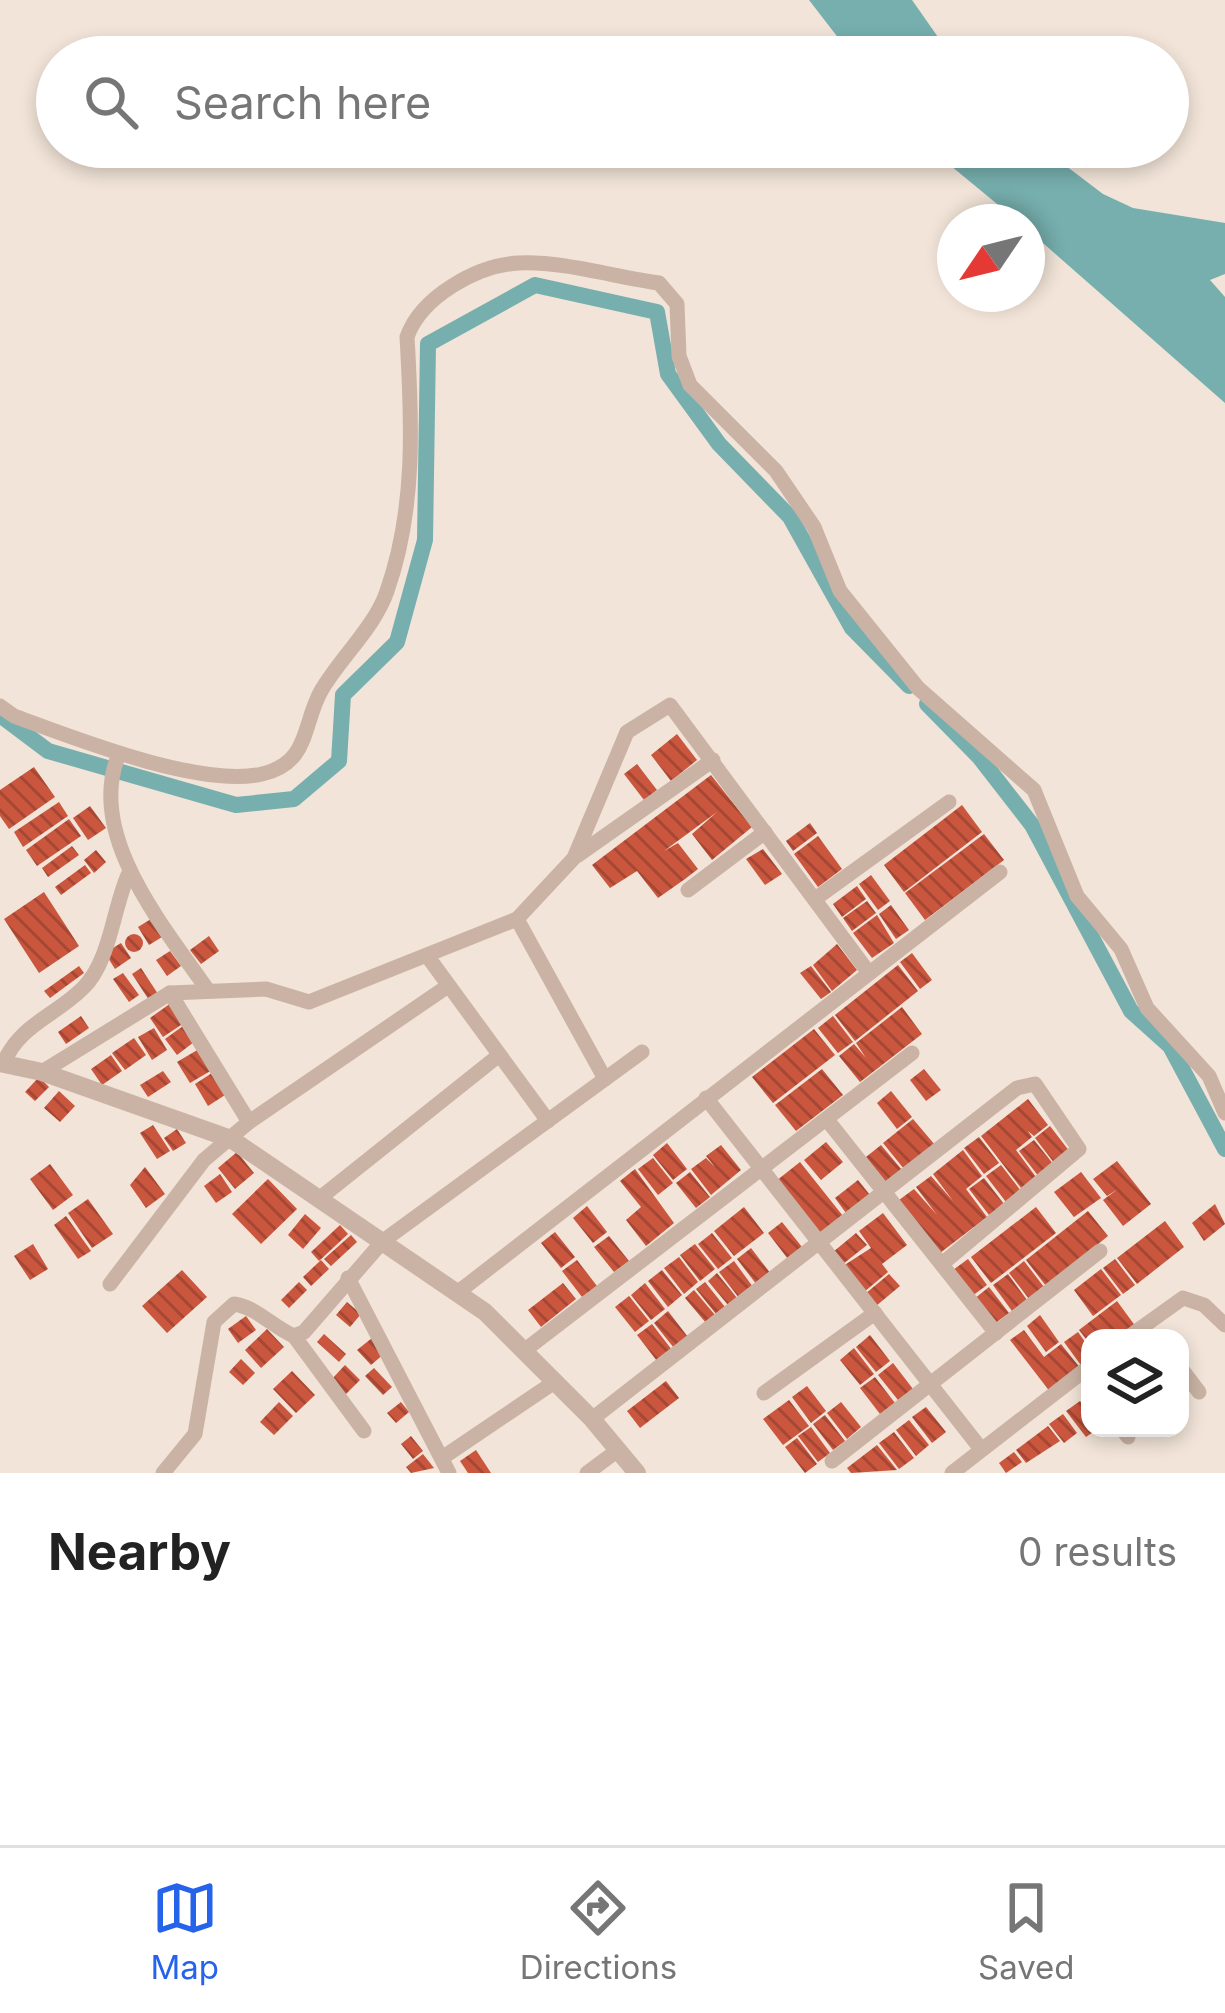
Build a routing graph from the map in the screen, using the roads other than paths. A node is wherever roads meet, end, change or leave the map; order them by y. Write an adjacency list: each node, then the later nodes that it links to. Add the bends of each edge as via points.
1 (0, 706): 2 (street)
2 (117, 760): 8 (street, via 110,785); 24 (street, via 236,776 278,769 306,741 318,695 387,594 413,459 407,338 433,298 518,263 659,283 677,304 679,356 691,385 776,471 814,527 840,591 919,688 1034,790 1077,896 1121,949 1147,1008 1208,1076)
3 (713, 760): 5 (street); 6 (street); 6 (street, via 670,705 631,727)
4 (949, 802): 10 (street)
5 (766, 832): 9 (street); 10 (street)
6 (574, 858): 11 (street)
7 (1000, 872): 13 (street)
8 (128, 874): 15 (street); 20 (street, via 95,973 19,1034)
9 (688, 890)
10 (815, 899): 13 (street)
11 (517, 919): 12 (street); 22 (street)
12 (428, 957): 14 (street); 15 (street, via 309,1002 266,989)
13 (869, 973): 23 (street)
14 (448, 986): 19 (street); 27 (street)
15 (206, 989): 16 (street)
16 (170, 993): 21 (street); 27 (street)
17 (642, 1052): 22 (street)
18 (911, 1053): 26 (street)
19 (498, 1056): 25 (street); 31 (street)
20 (1, 1064): 21 (street)
21 (42, 1072): 28 (street)
22 (605, 1079): 25 (street)
23 (706, 1098): 29 (street); 38 (street)
24 (1225, 1113)
25 (548, 1121): 32 (street)
26 (828, 1121): 29 (street); 30 (street)
27 (250, 1122): 28 (street)
28 (230, 1139): 31 (street); 37 (street, via 194,1171)
29 (762, 1170): 33 (street); 46 (street)
30 (887, 1192): 33 (street); 35 (street); 35 (street, via 1017,1088 1035,1084 1078,1149)
31 (320, 1198): 32 (street)
32 (383, 1240): 36 (street); 38 (street)
33 (819, 1244): 39 (street); 53 (street)
34 (1100, 1251): 44 (street)
35 (942, 1264): 44 (street)
36 (348, 1278): 45 (street, via 314,1324); 58 (street)
37 (110, 1284)
38 (457, 1293): 46 (street)
39 (875, 1313): 50 (street); 52 (street)
40 (1222, 1317): 41 (street, via 1183,1298)
41 (1146, 1323): 42 (street); 43 (street)
42 (1138, 1329)
43 (1151, 1329)
44 (996, 1333): 50 (street)
45 (294, 1336): 54 (street); 59 (street, via 247,1306 223,1312 214,1322 195,1434)
46 (525, 1350): 49 (street)
47 (1081, 1379): 55 (street)
48 (1189, 1379): 51 (street)
49 (556, 1381): 53 (street); 58 (street)
50 (930, 1384): 55 (street); 57 (street)
51 (1199, 1392)
52 (764, 1393)
53 (592, 1419): 56 (street)
54 (364, 1431)
55 (981, 1449): 62 (street)
56 (618, 1450): 60 (street); 61 (street)
57 (832, 1461)
58 (446, 1466)
59 (163, 1473)
60 (587, 1473)
61 (638, 1473)
62 (952, 1473)

